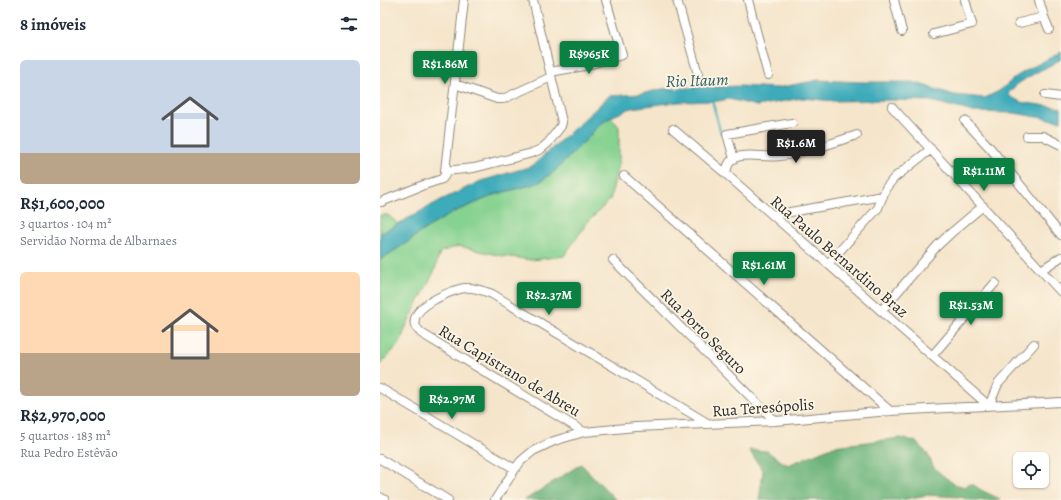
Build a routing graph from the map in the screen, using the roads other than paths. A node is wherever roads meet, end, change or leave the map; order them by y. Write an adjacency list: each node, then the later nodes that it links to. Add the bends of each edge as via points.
1 (464, 0): 17 (street)
2 (533, 0): 14 (street)
3 (606, 0): 14 (street, via 622,55)
4 (678, 0): 15 (street)
5 (748, 0): 16 (street)
6 (894, 0): 12 (street)
7 (966, 0): 13 (street, via 972,24)
8 (1040, 0): 9 (street)
9 (1044, 17): 10 (street); 11 (street)
10 (1019, 23)
11 (1049, 29)
12 (902, 31)
13 (934, 34)
14 (551, 74): 17 (street, via 497,99); 29 (street, via 562,122 548,143 532,153 487,166)
15 (698, 74)
16 (768, 74)
17 (455, 84): 29 (street)
18 (1045, 95): 19 (street)
19 (1061, 98)
20 (892, 107): 27 (street)
21 (965, 121): 36 (street)
22 (792, 123): 28 (street, via 727,134)
23 (673, 129): 30 (street, Rua Paulo Bernardino Braz)
24 (857, 135): 28 (street, via 795,154 772,157 744,156)
25 (1027, 136): 26 (street, via 1043,136)
26 (1061, 145)
27 (931, 149): 32 (street, via 894,178); 34 (street)
28 (734, 159): 30 (street, via 730,161)
29 (445, 171): 33 (street, via 442,179)
30 (726, 174): 35 (street, Rua Paulo Bernardino Braz)
31 (624, 176): 49 (street)
32 (883, 196): 35 (street); 39 (street, via 878,208)
33 (381, 202)
34 (983, 206): 40 (street); 43 (street, via 937,246)
35 (773, 215): 39 (street, Rua Paulo Bernardino Braz)
36 (1061, 235)
37 (1061, 257): 40 (street)
38 (613, 260): 50 (street, Rua Porto Seguro)
39 (828, 264): 43 (street, Rua Paulo Bernardino Braz)
40 (1041, 270): 42 (street)
41 (995, 283): 45 (street)
42 (1061, 292)
43 (881, 311): 45 (street, Rua Paulo Bernardino Braz)
44 (1034, 344): 48 (street, via 998,384)
45 (932, 356): 48 (street, Rua Paulo Bernardino Braz)
46 (380, 388): 54 (street)
47 (1061, 402): 48 (street, Rua Teresópolis)
48 (988, 406): 49 (street, Rua Teresópolis)
49 (890, 411): 50 (street, Rua Teresópolis)
50 (775, 421): 51 (street, Rua Teresópolis)
51 (709, 424): 52 (street, Rua Teresópolis); 52 (street, Rua Capistrano de Abreu, via 492,294 466,288 443,294 417,314 415,326 421,333)
52 (584, 432): 54 (street, Rua Teresópolis, via 539,447)
53 (380, 459): 57 (street)
54 (514, 469): 58 (street, Rua Teresópolis)
55 (380, 497): 56 (street)
56 (385, 500)
57 (448, 500)
58 (495, 500)

